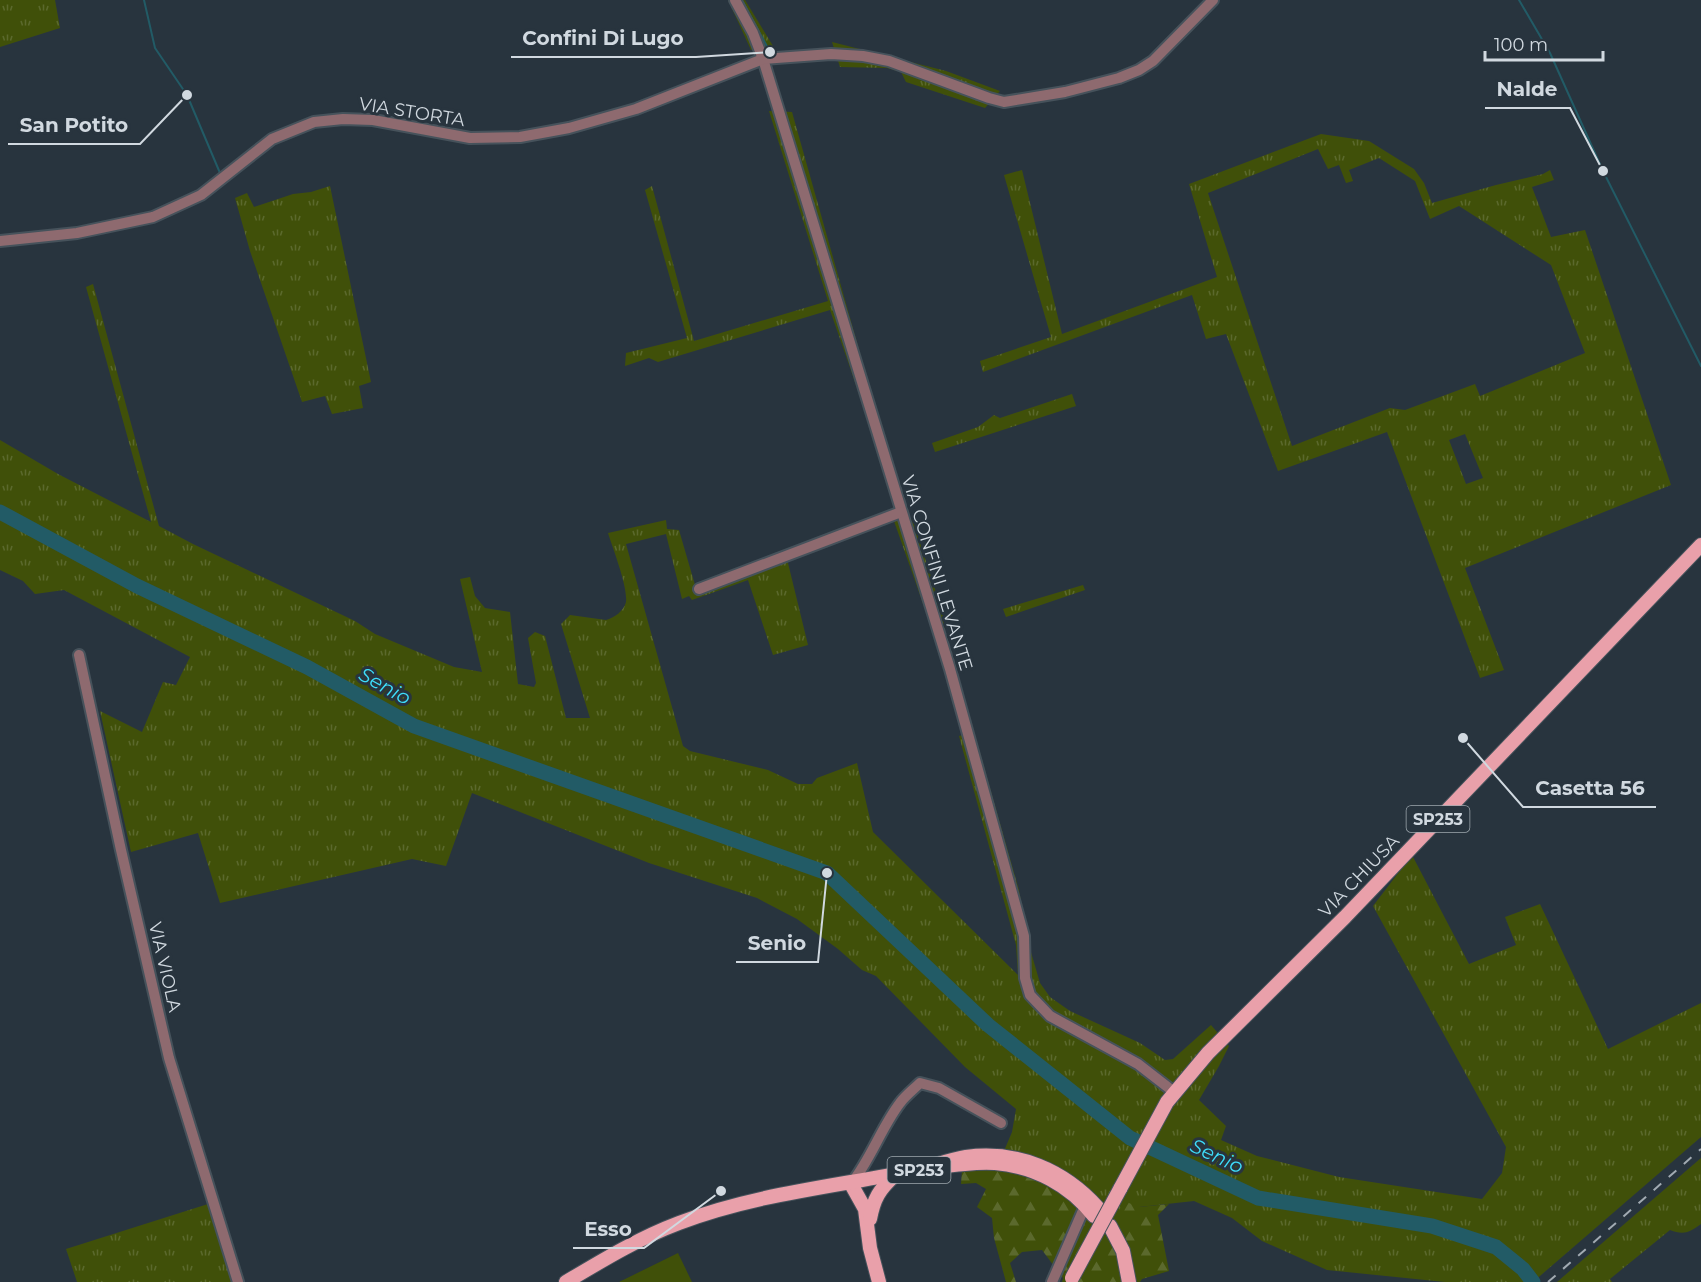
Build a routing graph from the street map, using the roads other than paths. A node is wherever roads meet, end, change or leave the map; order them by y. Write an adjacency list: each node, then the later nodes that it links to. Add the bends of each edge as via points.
1 (735, 0): 3 (street, VIA CONFINI LEVANTE)
2 (1213, 0): 3 (street, VIA STORTA, via 1153,61 1139,70 1065,92 1004,102 889,61 863,56)
3 (763, 59): 4 (street, VIA STORTA, via 636,109 520,137 470,138 373,120 343,118 314,122 272,140 201,195 153,217 77,233); 5 (street, VIA CONFINI LEVANTE)
4 (0, 241)
5 (901, 512): 7 (street); 9 (street, VIA CONFINI LEVANTE, via 950,669 1024,936 1025,978 1030,995 1050,1016 1138,1064)
6 (1701, 545): 9 (main road, VIA CHIUSA / SP253, via 1345,917 1208,1053)
7 (699, 589)
8 (79, 655): 17 (street, VIA VIOLA, via 169,1058)
9 (1170, 1097): 16 (main road, SP253, bridge)
10 (1001, 1123): 12 (street, via 939,1088 920,1083 900,1102)
11 (895, 1175): 12 (main road, SP253); 13 (main road, SP253, via 964,1158 1011,1158 1051,1170 1081,1190); 14 (main road, SP253, via 879,1190)
12 (851, 1184): 14 (main road, SP253, via 865,1209); 18 (main road, via 729,1207 680,1222 626,1246)
13 (1092, 1210): 20 (street)
14 (868, 1230): 19 (main road, SP253)
15 (1108, 1230): 21 (main road)
16 (1071, 1280)
17 (238, 1282)
18 (566, 1282)
19 (879, 1282)
20 (1052, 1282)
21 (1129, 1282)

